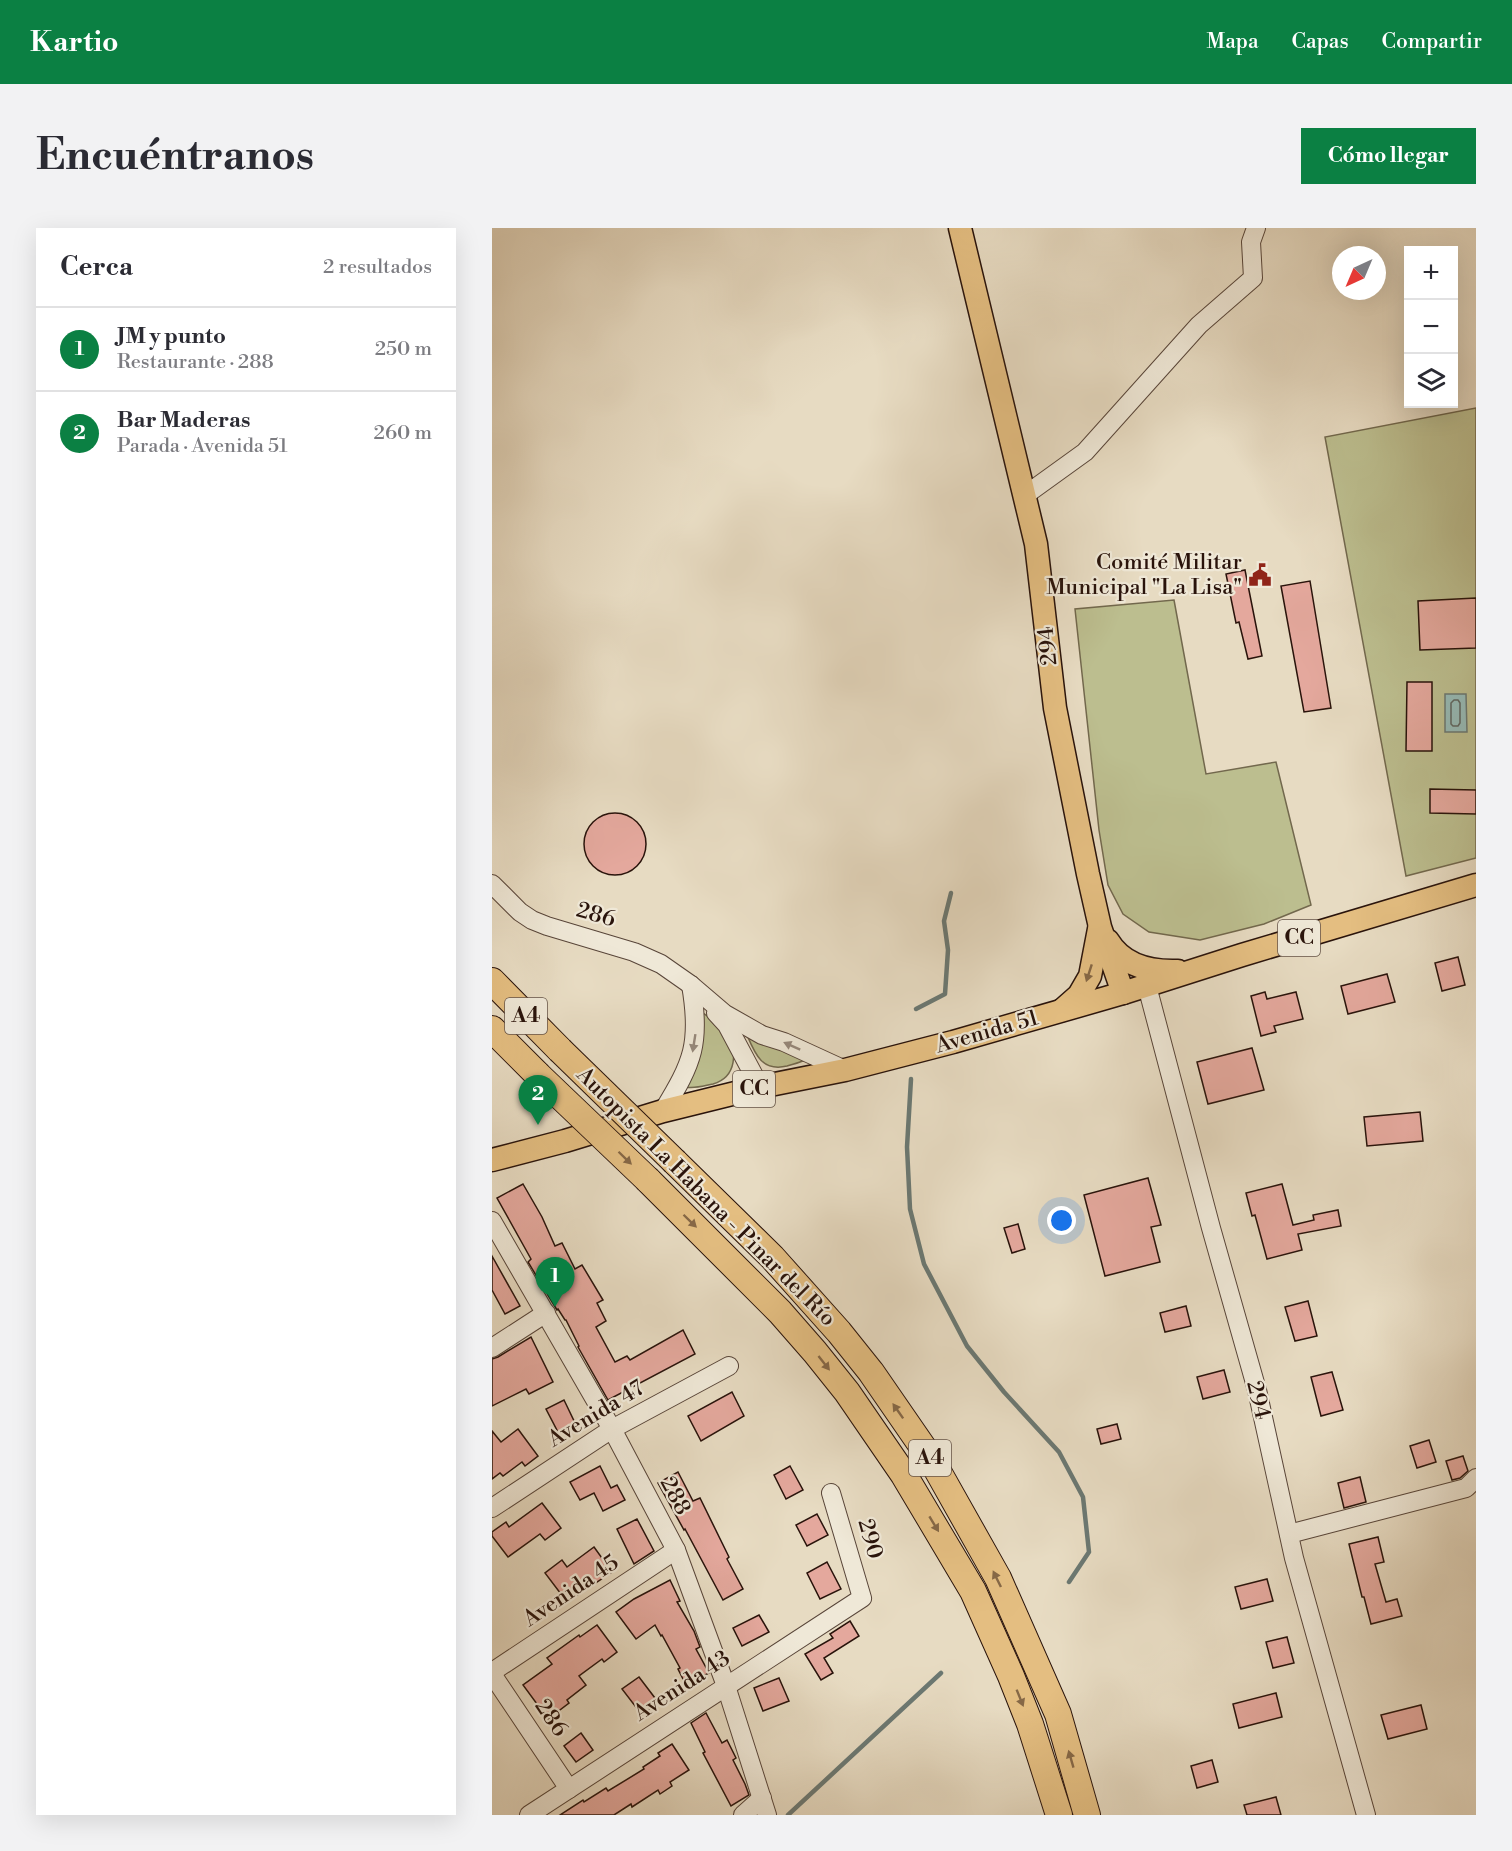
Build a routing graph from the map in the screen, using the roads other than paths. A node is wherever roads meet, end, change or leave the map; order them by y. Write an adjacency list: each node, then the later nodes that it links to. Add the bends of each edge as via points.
1 (960, 228): 3 (main road, 294)
2 (1256, 228): 3 (street, via 1251,242 1253,278 1198,326 1085,452)
3 (1024, 496): 6 (main road, 294, via 1036,544 1055,708)
4 (492, 884): 9 (street, 286, via 532,920 634,952 661,964)
5 (1476, 885): 7 (main road, Avenida 51 / CC)
6 (1100, 927): 7 (main road, via 1114,951 1137,966 1159,971); 11 (main road, 294); 12 (main road, one-way to 12, via 1090,976 1079,995)
7 (1195, 970): 10 (main road, Avenida 51 / CC)
8 (492, 981): 14 (highway, Autopista La Habana - Pinar del Río / A4)
9 (691, 985): 16 (street, one-way to 9, via 748,1027 725,1014); 17 (street, via 727,1025); 18 (street, one-way to 18, via 696,1040 682,1080)
10 (1147, 986): 11 (main road, Avenida 51 / CC); 28 (street, 294, via 1257,1390)
11 (1123, 993): 12 (main road, Avenida 51 / CC)
12 (1062, 1011): 16 (main road, Avenida 51 / CC)
13 (492, 1029): 15 (highway, Autopista La Habana - Pinar del Río / A4)
14 (556, 1046): 15 (highway); 38 (highway, Autopista La Habana - Pinar del Río / A4, one-way to 14, bridge, via 1058,1714 998,1578 931,1459 871,1372 772,1257)
15 (534, 1070): 37 (highway, Autopista La Habana - Pinar del Río / A4, one-way to 37, bridge, via 780,1312 847,1392 904,1475 973,1591 1030,1724)
16 (845, 1070): 17 (main road, Avenida 51 / CC)
17 (760, 1087): 18 (main road, Avenida 51 / CC)
18 (663, 1111): 19 (main road, Avenida 51 / CC)
19 (492, 1160)
20 (492, 1221): 21 (street, 288)
21 (546, 1313): 22 (street); 24 (street, 288)
22 (492, 1348)
23 (729, 1366): 24 (street, Avenida 47)
24 (612, 1429): 27 (street, Avenida 47); 29 (street, 288)
25 (1476, 1478): 28 (street, via 1466,1488)
26 (831, 1493): 30 (street, 290)
27 (492, 1508)
28 (1289, 1534): 39 (street, 294)
29 (676, 1550): 31 (street, Avenida 45); 32 (street, 288)
30 (862, 1598): 32 (street, Avenida 43)
31 (492, 1673): 33 (street, 286)
32 (726, 1686): 33 (street, Avenida 43); 34 (street, 288)
33 (569, 1789): 35 (street, Avenida 43)
34 (764, 1807): 36 (street)
35 (529, 1815)
36 (743, 1815)
37 (1059, 1815)
38 (1087, 1815)
39 (1366, 1815)

